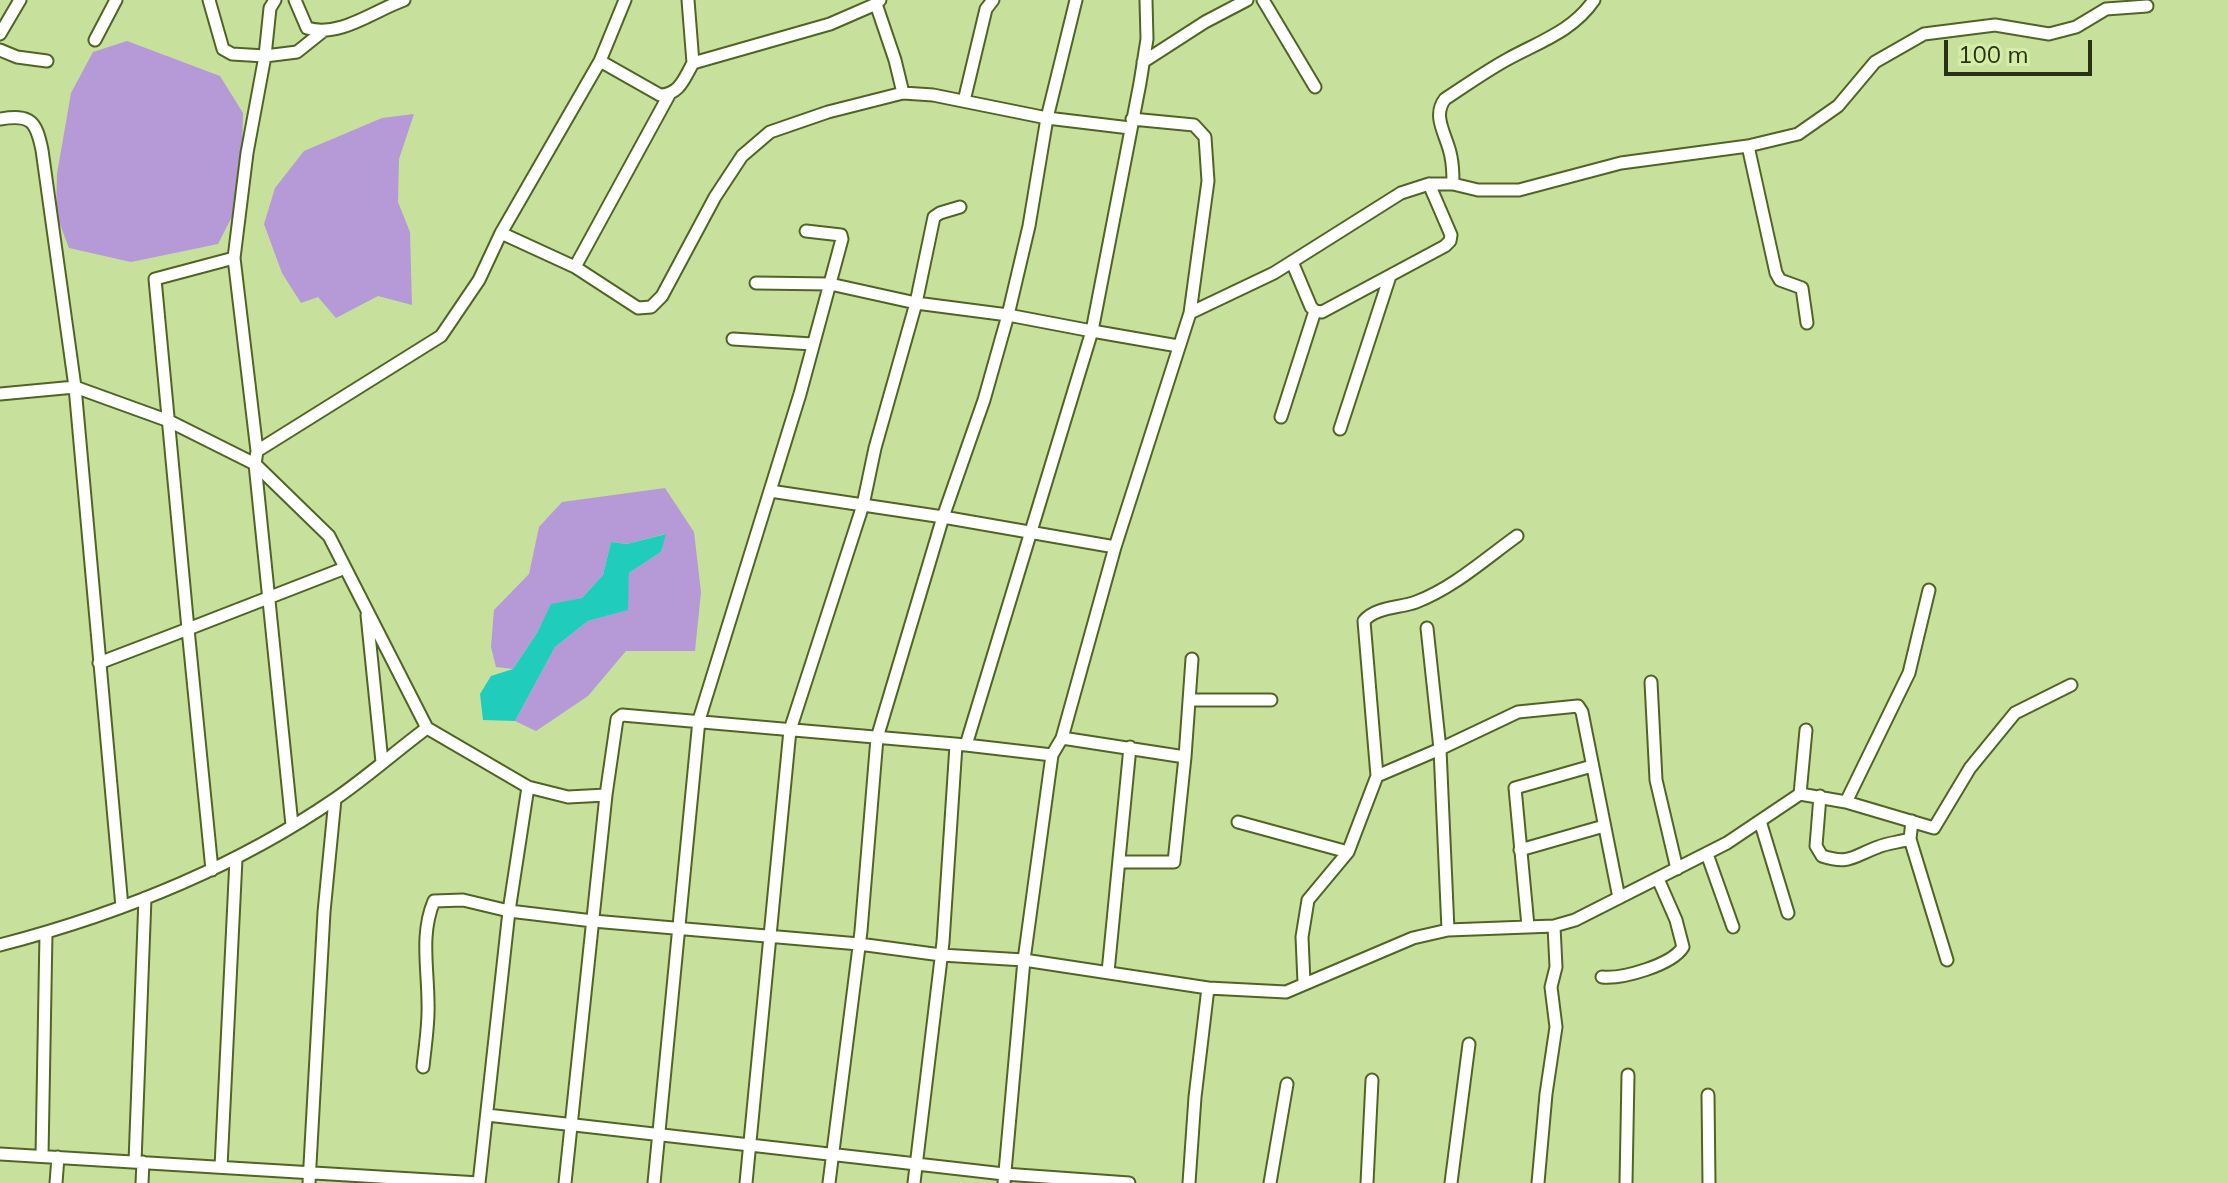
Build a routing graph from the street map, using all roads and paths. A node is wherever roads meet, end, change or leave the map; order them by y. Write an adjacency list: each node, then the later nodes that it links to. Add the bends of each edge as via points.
1 (20, 0): 19 (street)
2 (116, 0): 20 (street)
3 (209, 0): 22 (street, via 223,49)
4 (275, 0): 22 (street)
5 (295, 0): 18 (street, via 307,28)
6 (404, 0): 16 (street)
7 (625, 0): 24 (street)
8 (688, 0): 26 (street)
9 (993, 0): 30 (street, via 986,9)
10 (1076, 0): 31 (street)
11 (1146, 0): 25 (street)
12 (1247, 0): 25 (street)
13 (1263, 0): 27 (street)
14 (1594, 0): 36 (street, via 1555,36 1445,99 1439,117 1452,157)
15 (878, 2): 26 (street, via 830,24); 28 (street)
16 (384, 3): 18 (street, via 352,24)
17 (2147, 6): 34 (street, via 2106,9 2076,27 2049,34 1995,25 1924,34 1875,62 1838,106 1798,134)
18 (322, 32): 22 (street, via 297,52)
19 (0, 34)
20 (95, 40)
21 (0, 50): 23 (street)
22 (265, 56): 40 (street)
23 (47, 61)
24 (600, 61): 29 (street); 39 (street)
25 (1143, 62): 33 (street)
26 (693, 63): 29 (street, via 678,90)
27 (1315, 87)
28 (903, 93): 30 (street); 42 (street, via 770,132 742,156 651,307 638,308)
29 (669, 95): 42 (street)
30 (964, 101): 31 (street)
31 (1047, 118): 33 (street); 49 (street)
32 (0, 119): 55 (street, via 30,120 37,127)
33 (1131, 124): 48 (street, via 1194,125 1205,137 1208,181); 51 (street)
34 (1748, 146): 36 (street, via 1621,163 1519,190); 50 (street, via 1776,273 1780,280 1802,288)
35 (1429, 184): 36 (street); 41 (street, via 1401,193); 43 (street, via 1450,241)
36 (1453, 184)
37 (960, 207): 46 (street, via 934,217)
38 (806, 231): 45 (street, via 841,235)
39 (501, 233): 42 (street); 60 (street, via 479,280 441,336)
40 (234, 258): 58 (street, via 155,279); 60 (street)
41 (1292, 262): 47 (street); 48 (street)
42 (575, 267)
43 (1390, 276): 47 (street); 59 (street)
44 (756, 283): 45 (street)
45 (830, 284): 46 (street); 53 (street)
46 (916, 303): 49 (street); 62 (street)
47 (1315, 311): 57 (street)
48 (1190, 313): 54 (street)
49 (1008, 315): 51 (street); 63 (street)
50 (1807, 323)
51 (1092, 331): 54 (street); 64 (street)
52 (733, 339): 53 (street)
53 (812, 344): 61 (street)
54 (1178, 346): 66 (street)
55 (75, 387): 56 (street); 58 (street); 74 (street)
56 (0, 394)
57 (1281, 417)
58 (169, 421): 60 (street); 72 (street)
59 (1340, 429)
60 (256, 458): 67 (street, via 329,536); 69 (street)
61 (770, 491): 62 (street); 79 (street)
62 (863, 505): 63 (street); 81 (street)
63 (943, 517): 64 (street); 83 (street)
64 (1032, 532): 66 (street); 85 (street)
65 (1517, 536): 92 (street, via 1457,580 1364,621)
66 (1115, 547): 84 (street)
67 (345, 568): 69 (street); 70 (street)
68 (1929, 590): 98 (street, via 1909,673)
69 (268, 597): 72 (street); 102 (street)
70 (366, 609): 80 (street); 90 (street)
71 (1427, 628): 87 (street)
72 (188, 629): 74 (street); 111 (street)
73 (1192, 659): 77 (street)
74 (99, 663): 115 (street)
75 (1651, 682): 110 (street, via 1656,780)
76 (2071, 685): 100 (street, via 2015,713 1970,768 1934,828)
77 (1191, 700): 78 (street); 89 (street)
78 (1271, 700)
79 (699, 720): 81 (street); 95 (street, via 622,715 617,719); 122 (street)
80 (427, 728): 90 (street); 93 (street)
81 (790, 730): 83 (street); 125 (street)
82 (1806, 730): 94 (street)
83 (877, 738): 85 (street); 126 (street)
84 (1062, 738): 86 (street); 88 (street)
85 (961, 745): 88 (street); 128 (street)
86 (1130, 747): 89 (street); 109 (street)
87 (1440, 749): 91 (street, via 1518,712 1578,706); 92 (street); 123 (street)
88 (1052, 755): 129 (street)
89 (1185, 757): 109 (street, via 1174,862)
90 (382, 762): 97 (street)
91 (1592, 766): 103 (street); 105 (street, via 1515,788)
92 (1377, 776): 106 (street)
93 (528, 787): 95 (street, via 568,797); 116 (street)
94 (1800, 794): 96 (street); 99 (street)
95 (606, 795): 118 (street)
96 (1820, 796): 98 (street); 104 (street, via 1816,846 1822,856 1837,861 1859,857 1878,846)
97 (335, 799): 102 (street); 152 (street)
98 (1846, 802): 100 (street)
99 (1760, 821): 107 (street); 117 (street)
100 (1912, 821): 104 (street)
101 (1238, 822): 106 (street)
102 (292, 825): 108 (street)
103 (1604, 826): 105 (street); 114 (street)
104 (1910, 839): 130 (street)
105 (1520, 850): 119 (street)
106 (1348, 852): 133 (street, via 1308,900 1302,937)
107 (1707, 854): 110 (street); 121 (street)
108 (236, 859): 111 (street); 151 (street)
109 (1121, 862): 131 (street)
110 (1677, 869): 112 (street)
111 (212, 870): 113 (street)
112 (1658, 879): 114 (street); 132 (street, via 1676,920 1683,947 1679,954 1635,973)
113 (145, 898): 115 (street); 149 (street)
114 (1619, 898): 120 (street)
115 (122, 907): 124 (street)
116 (509, 911): 118 (street); 136 (street, via 463,900 434,901 425,940 428,1006); 141 (street)
117 (1788, 913)
118 (593, 921): 122 (street); 142 (street)
119 (1528, 926): 120 (street); 123 (street)
120 (1554, 926): 168 (street, via 1556,967 1551,987 1556,1027)
121 (1733, 927)
122 (679, 928): 125 (street); 143 (street)
123 (1448, 930): 133 (street, via 1413,938)
124 (46, 933): 127 (street); 147 (street)
125 (768, 938): 126 (street); 144 (street)
126 (859, 944): 128 (street); 146 (street)
127 (0, 945)
128 (941, 955): 129 (street); 150 (street)
129 (1024, 960): 131 (street); 153 (street)
130 (1947, 960)
131 (1108, 972): 134 (street)
132 (1602, 977)
133 (1304, 983): 134 (street, via 1286,992)
134 (1208, 988): 164 (street)
135 (1469, 1044): 167 (street)
136 (423, 1067)
137 (1628, 1075): 169 (street)
138 (1372, 1080): 166 (street)
139 (1287, 1084): 165 (street)
140 (1708, 1095): 170 (street)
141 (487, 1115): 142 (street); 152 (street, via 479,1183)
142 (570, 1124): 143 (street); 158 (street)
143 (660, 1134): 144 (street); 159 (street)
144 (750, 1144): 146 (street); 160 (street)
145 (0, 1154): 147 (street)
146 (833, 1154): 150 (street); 161 (street)
147 (42, 1156): 148 (street)
148 (58, 1157): 149 (street); 155 (street)
149 (139, 1162): 151 (street); 156 (street)
150 (916, 1162): 153 (street); 162 (street)
151 (226, 1168): 152 (street); 157 (street)
152 (309, 1178)
153 (1004, 1178): 154 (street)
154 (1102, 1182): 163 (street)
155 (56, 1183)
156 (142, 1183)
157 (230, 1183)
158 (565, 1183)
159 (654, 1183)
160 (746, 1183)
161 (829, 1183)
162 (914, 1183)
163 (1129, 1183)
164 (1189, 1183)
165 (1270, 1183)
166 (1367, 1183)
167 (1451, 1183)
168 (1538, 1183)
169 (1626, 1183)
170 (1709, 1183)

